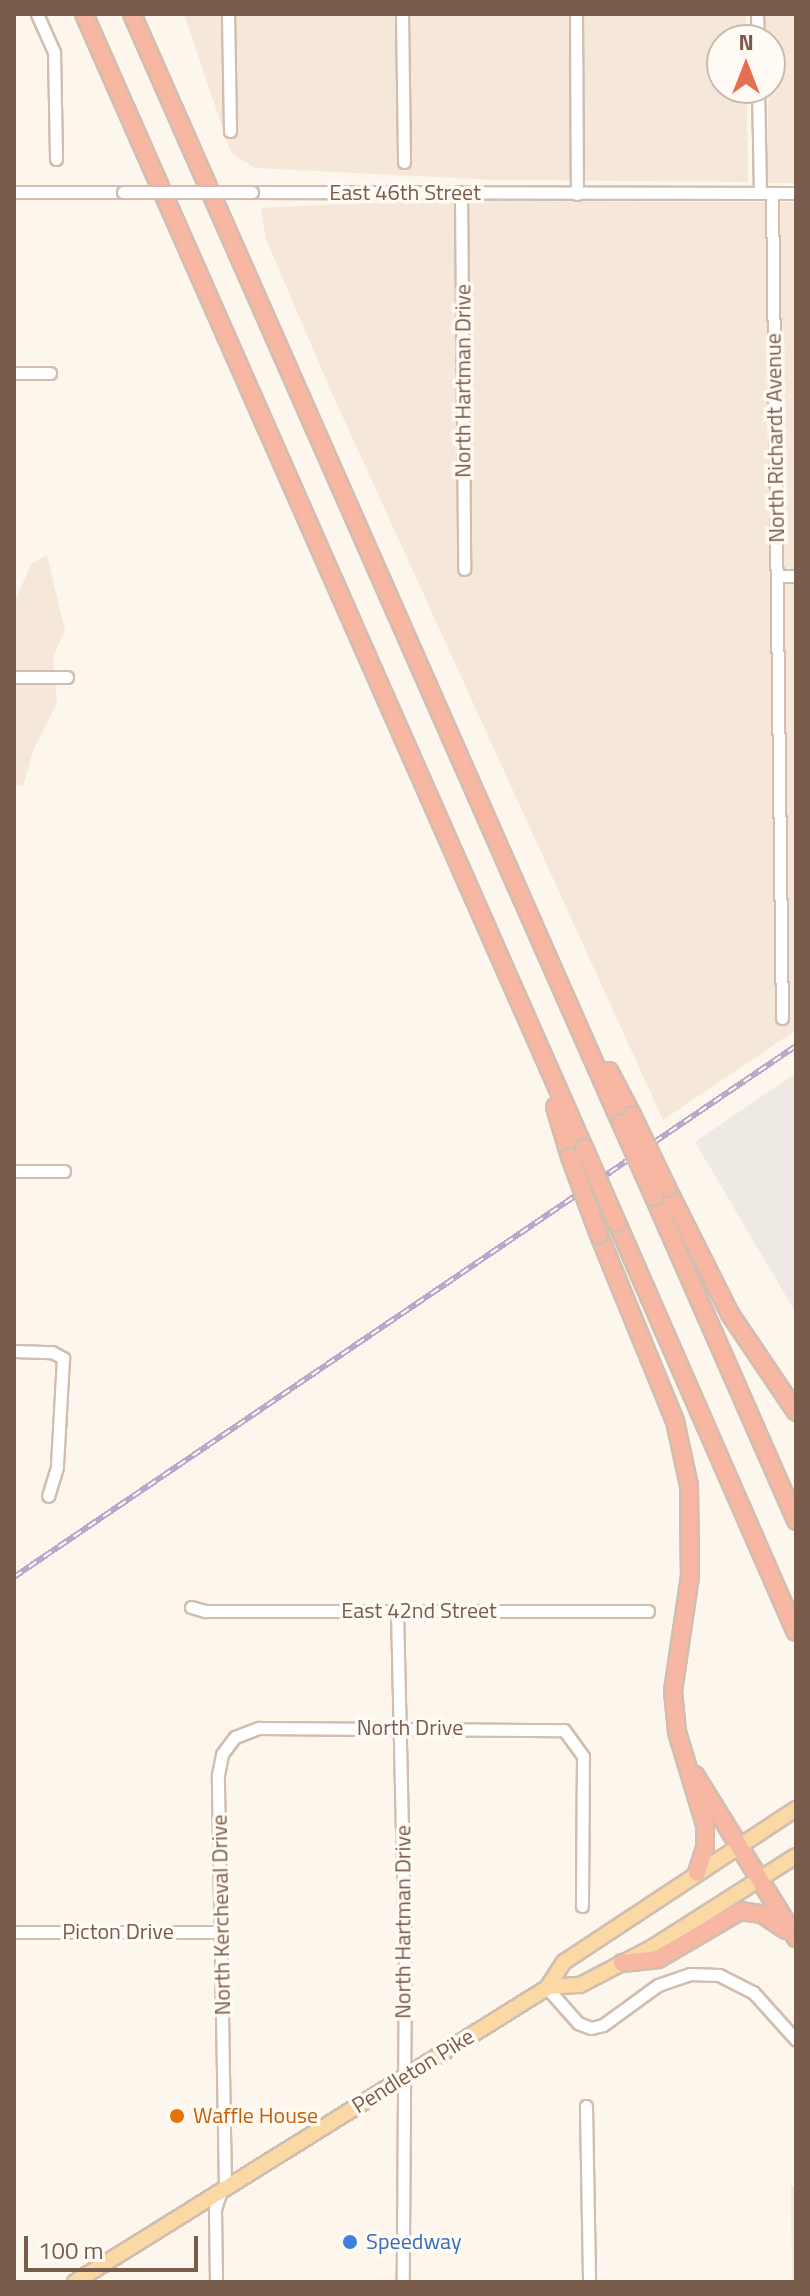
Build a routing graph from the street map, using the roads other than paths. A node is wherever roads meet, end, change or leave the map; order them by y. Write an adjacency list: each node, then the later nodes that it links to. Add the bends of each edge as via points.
1 (37, 14): 9 (street, via 54,52)
2 (84, 14): 24 (highway, via 544,1066)
3 (132, 14): 27 (highway, bridge, via 550,960)
4 (228, 14): 8 (street)
5 (402, 14): 10 (street)
6 (576, 14): 15 (street)
7 (759, 104): 12 (street, North Richardt Avenue)
8 (230, 131)
9 (56, 159)
10 (404, 162)
11 (14, 192): 14 (street, East 46th Street, bridge)
12 (766, 193): 13 (street, East 46th Street); 15 (street, East 46th Street); 19 (street, North Richardt Avenue)
13 (796, 193)
14 (461, 194): 15 (street, East 46th Street); 18 (street, North Hartman Drive)
15 (577, 194)
16 (14, 373): 17 (street)
17 (50, 373)
18 (464, 569)
19 (777, 576): 20 (street); 23 (street, North Richardt Avenue)
20 (796, 576)
21 (14, 677): 22 (street)
22 (67, 677)
23 (782, 1018)
24 (577, 1153): 35 (highway, bridge, via 617,1223); 38 (highway, bridge, via 599,1235 675,1421 689,1486 690,1576 673,1691)
25 (14, 1171): 26 (street)
26 (64, 1171)
27 (661, 1193): 29 (highway, via 730,1314); 31 (highway)
28 (14, 1351): 30 (street, via 52,1352 63,1358 57,1467)
29 (796, 1412)
30 (48, 1496)
31 (796, 1521)
32 (191, 1607): 33 (street, East 42nd Street)
33 (397, 1611): 34 (street, East 42nd Street); 36 (street, North Hartman Drive)
34 (648, 1611)
35 (796, 1632)
36 (401, 1728): 37 (street, North Drive); 44 (street, North Drive, via 557,1728 574,1737 584,1760); 51 (street, North Hartman Drive)
37 (244, 1732): 46 (street, North Kercheval Drive, via 228,1745 218,1769)
38 (687, 1764): 40 (highway); 42 (highway, via 705,1825)
39 (796, 1809): 40 (main road, Pendleton Pike)
40 (740, 1844): 42 (main road, Pendleton Pike); 43 (highway)
41 (796, 1856): 43 (main road, Pendleton Pike)
42 (697, 1873): 49 (main road, Pendleton Pike, via 564,1962)
43 (759, 1878): 47 (highway); 48 (main road, Pendleton Pike)
44 (582, 1906)
45 (14, 1932): 46 (street, Picton Drive)
46 (222, 1932): 53 (street, North Kercheval Drive)
47 (796, 1939): 48 (highway, via 768,1917 740,1911 658,1959)
48 (622, 1963): 49 (main road, Pendleton Pike, via 580,1985)
49 (548, 1988): 50 (street, via 582,2026 591,2028 658,1985 690,1974 719,1975 753,1992); 51 (main road, Pendleton Pike)
50 (796, 2040)
51 (403, 2077): 53 (main road, Pendleton Pike); 56 (street, North Hartman Drive)
52 (586, 2106): 57 (street)
53 (223, 2189): 54 (main road, Pendleton Pike); 55 (street, via 215,2209)
54 (75, 2282)
55 (216, 2282)
56 (403, 2282)
57 (589, 2282)

